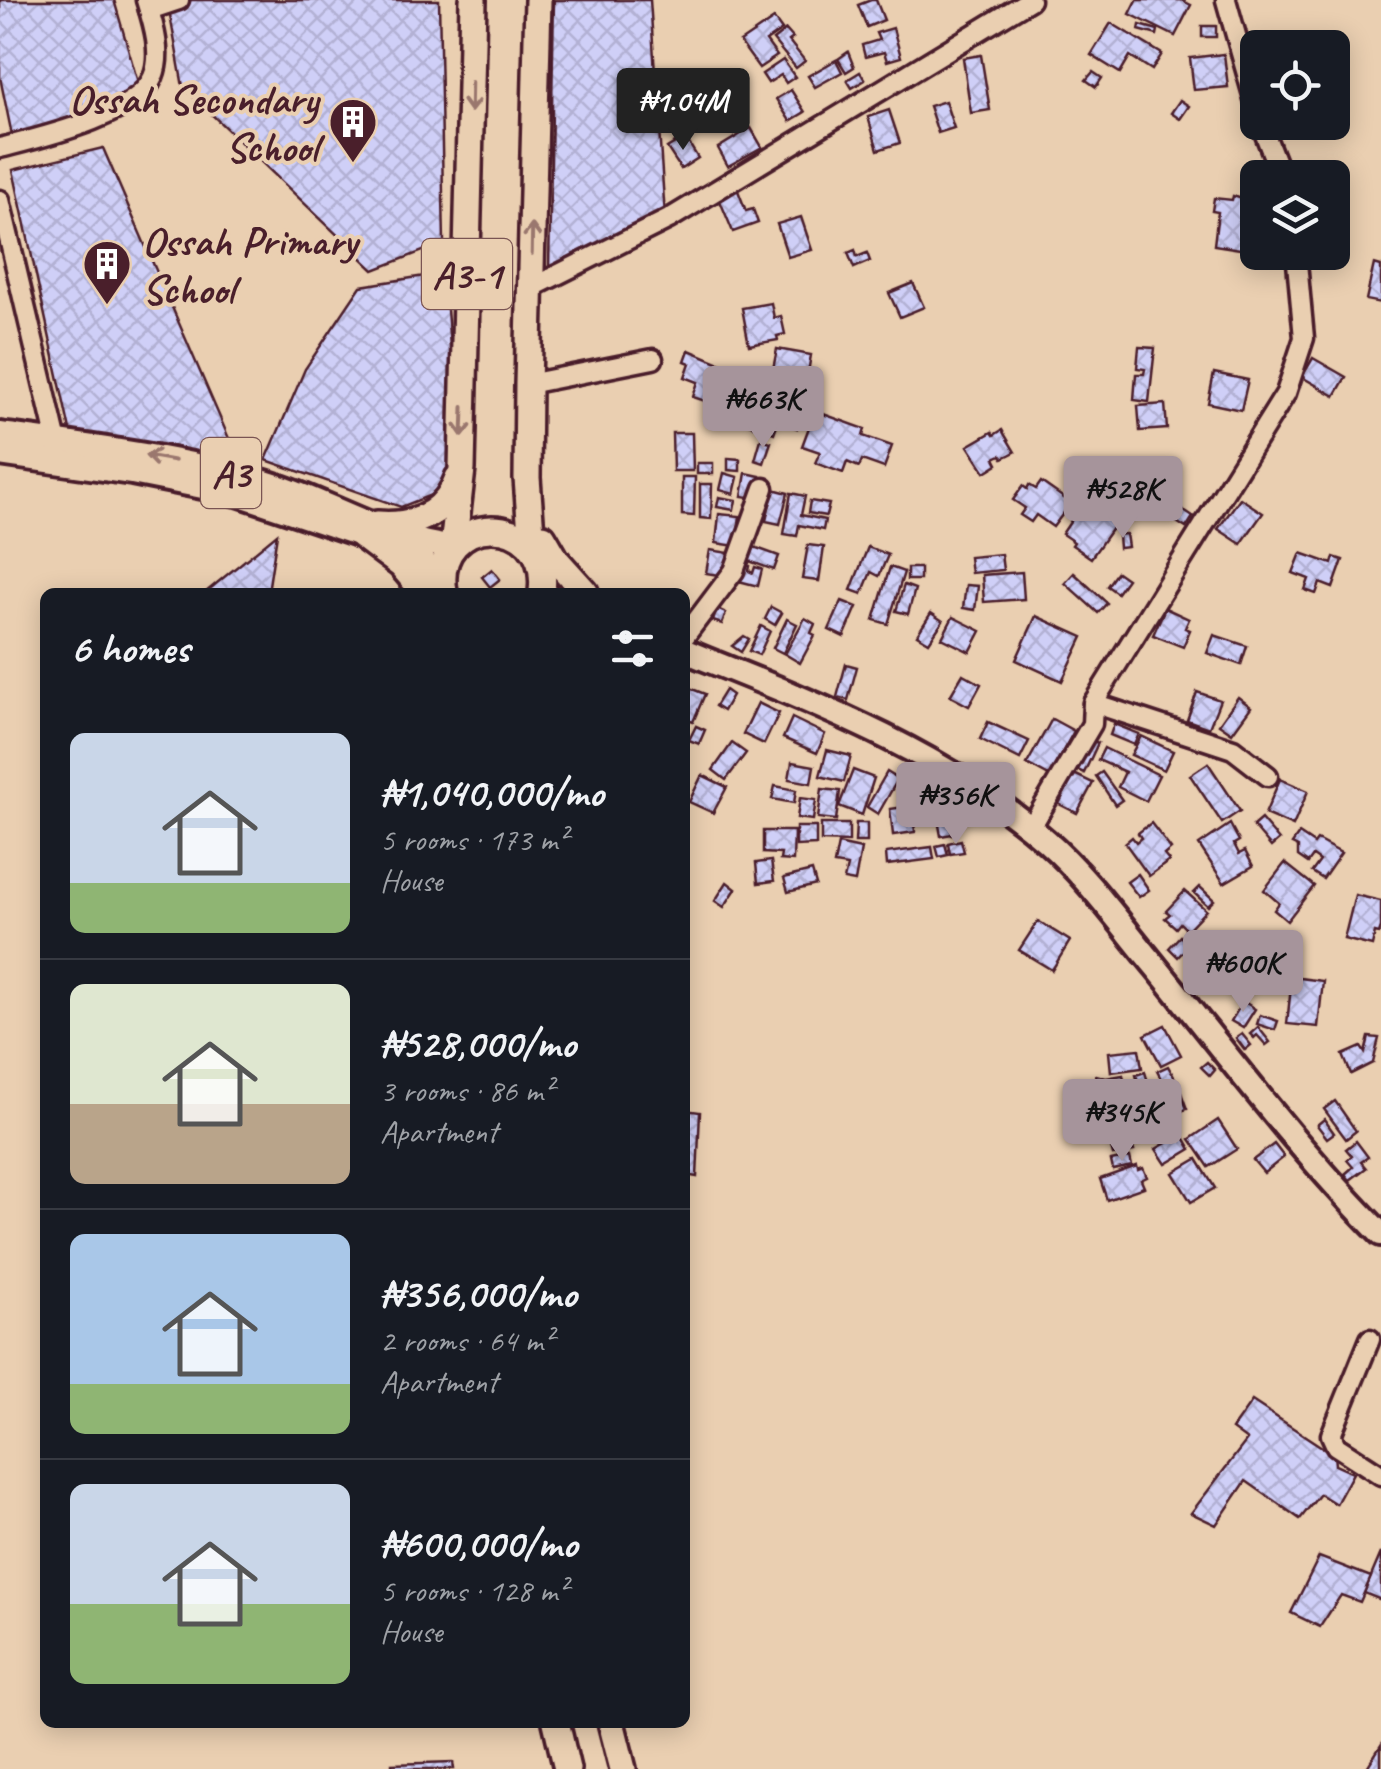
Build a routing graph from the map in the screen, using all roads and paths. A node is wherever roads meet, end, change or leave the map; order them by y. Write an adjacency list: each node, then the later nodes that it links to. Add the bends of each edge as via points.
1 (180, 0): 6 (street)
2 (474, 0): 18 (highway, A3-1, one-way to 18)
3 (538, 0): 11 (highway, A3-1, one-way to 3)
4 (1030, 0): 11 (street, via 669,219)
5 (1226, 0): 7 (street)
6 (148, 5): 8 (street, via 158,54 153,78 141,93 90,123)
7 (1240, 49)
8 (0, 148)
9 (0, 200): 15 (street)
10 (1298, 270): 28 (street, via 1304,338 1286,394)
11 (531, 288): 13 (highway, A3-1)
12 (653, 359): 13 (street)
13 (528, 384): 17 (highway, A3-1)
14 (0, 434): 15 (main road, A3)
15 (57, 442): 20 (main road, A3, one-way to 15, via 313,498 222,470)
16 (0, 454): 20 (main road, A3, via 189,482)
17 (527, 464): 21 (highway, A3-1); 25 (highway, via 545,542)
18 (462, 469): 20 (highway, via 433,513 412,524); 22 (highway, A3-1)
19 (764, 488): 26 (street, via 734,571)
20 (369, 530): 22 (main road, A3); 24 (highway, via 401,565)
21 (532, 546): 22 (highway, via 519,535 484,529); 23 (highway, A3-1)
22 (453, 547): 24 (highway, A3-1)
23 (547, 587)
24 (437, 588)
25 (582, 588)
26 (690, 629)
27 (690, 654): 30 (main road, via 898,744)
28 (1093, 703): 29 (street, via 1233,750); 30 (street, via 1092,724)
29 (1268, 776)
30 (1030, 829): 31 (main road, via 1094,892)
31 (1381, 1234)
32 (1370, 1339): 33 (street, via 1331,1435 1336,1446)
33 (1381, 1475)
34 (557, 1728): 36 (highway)
35 (613, 1728): 37 (highway)
36 (567, 1769)
37 (623, 1769)

